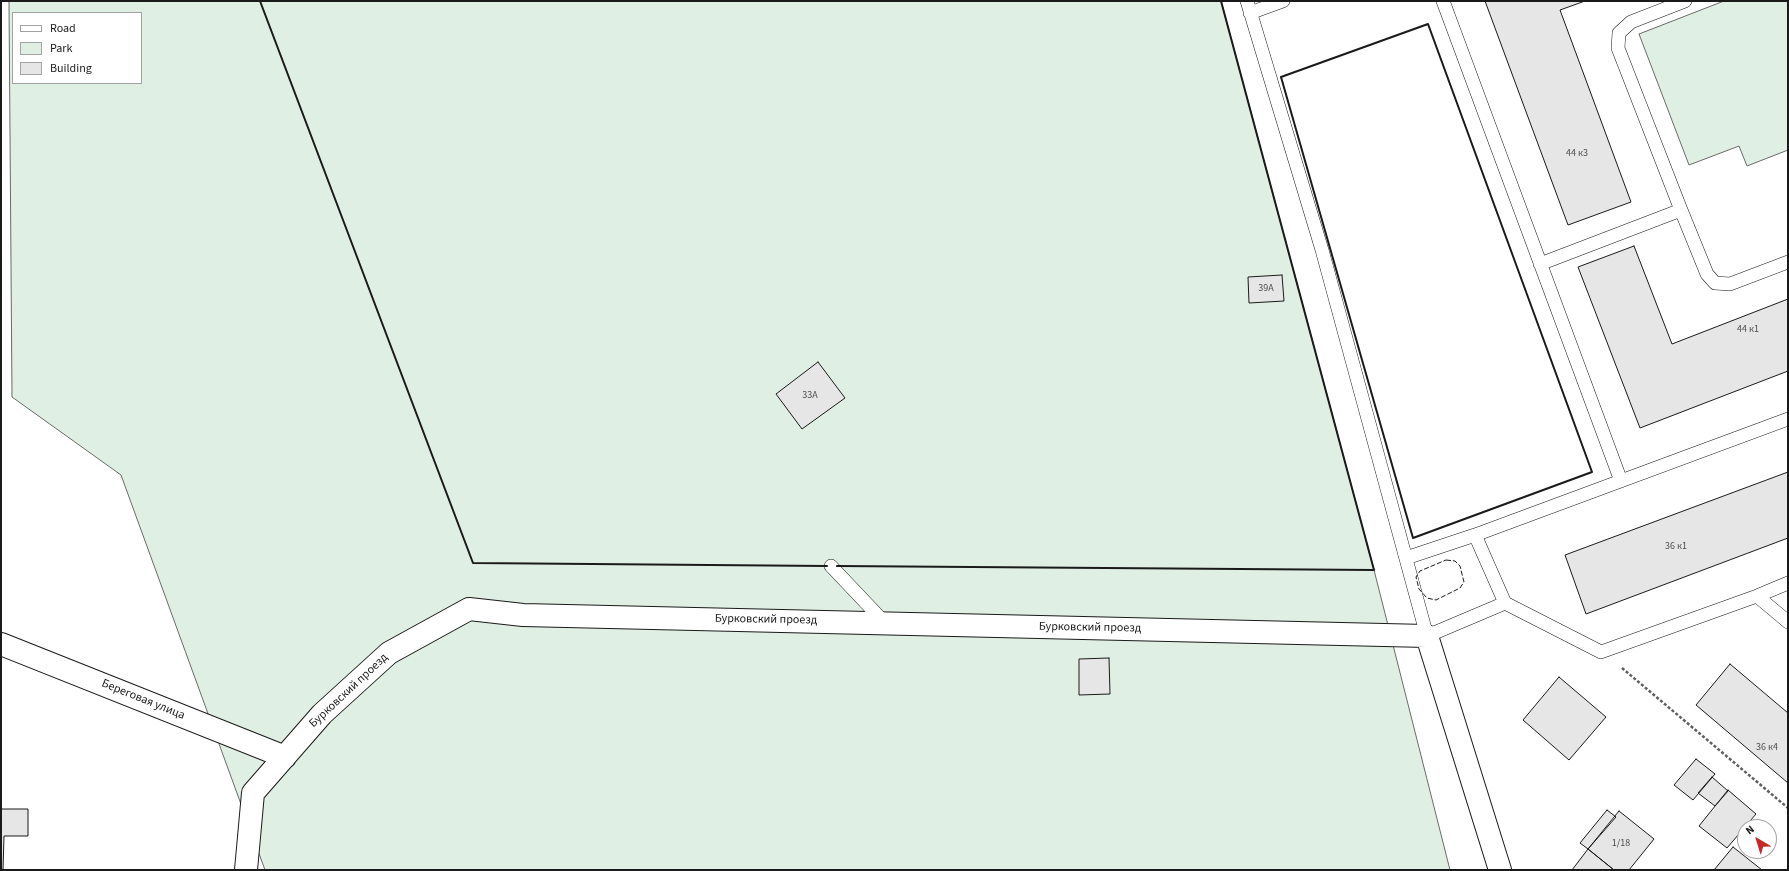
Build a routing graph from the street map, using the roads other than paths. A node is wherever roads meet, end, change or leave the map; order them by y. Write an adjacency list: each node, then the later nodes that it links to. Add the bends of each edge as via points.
1 (1283, 1): 4 (lane)
2 (1443, 1): 7 (lane)
3 (1685, 1): 5 (lane, via 1630,22 1618,34 1618,48)
4 (1249, 7): 11 (lane, via 1322,250)
5 (1681, 210): 6 (lane, via 1707,274 1715,283 1730,284); 7 (lane)
6 (1788, 262)
7 (1540, 264): 9 (lane)
8 (1788, 419): 9 (lane)
9 (1621, 481): 10 (lane)
10 (1475, 535): 11 (lane); 15 (lane)
11 (1406, 558): 18 (lane)
12 (831, 566): 17 (lane)
13 (1788, 583): 14 (lane)
14 (1757, 596): 15 (lane, via 1601,652); 16 (lane)
15 (1505, 603): 18 (lane)
16 (1788, 622)
17 (885, 623): 18 (street, Бурковский проезд); 20 (street, Бурковский проезд, via 523,614 469,608 389,653 322,714)
18 (1427, 636): 22 (street)
19 (1, 644): 20 (street, Береговая улица)
20 (285, 756): 21 (street, Бурковский проезд, via 254,793)
21 (246, 870)
22 (1500, 870)

